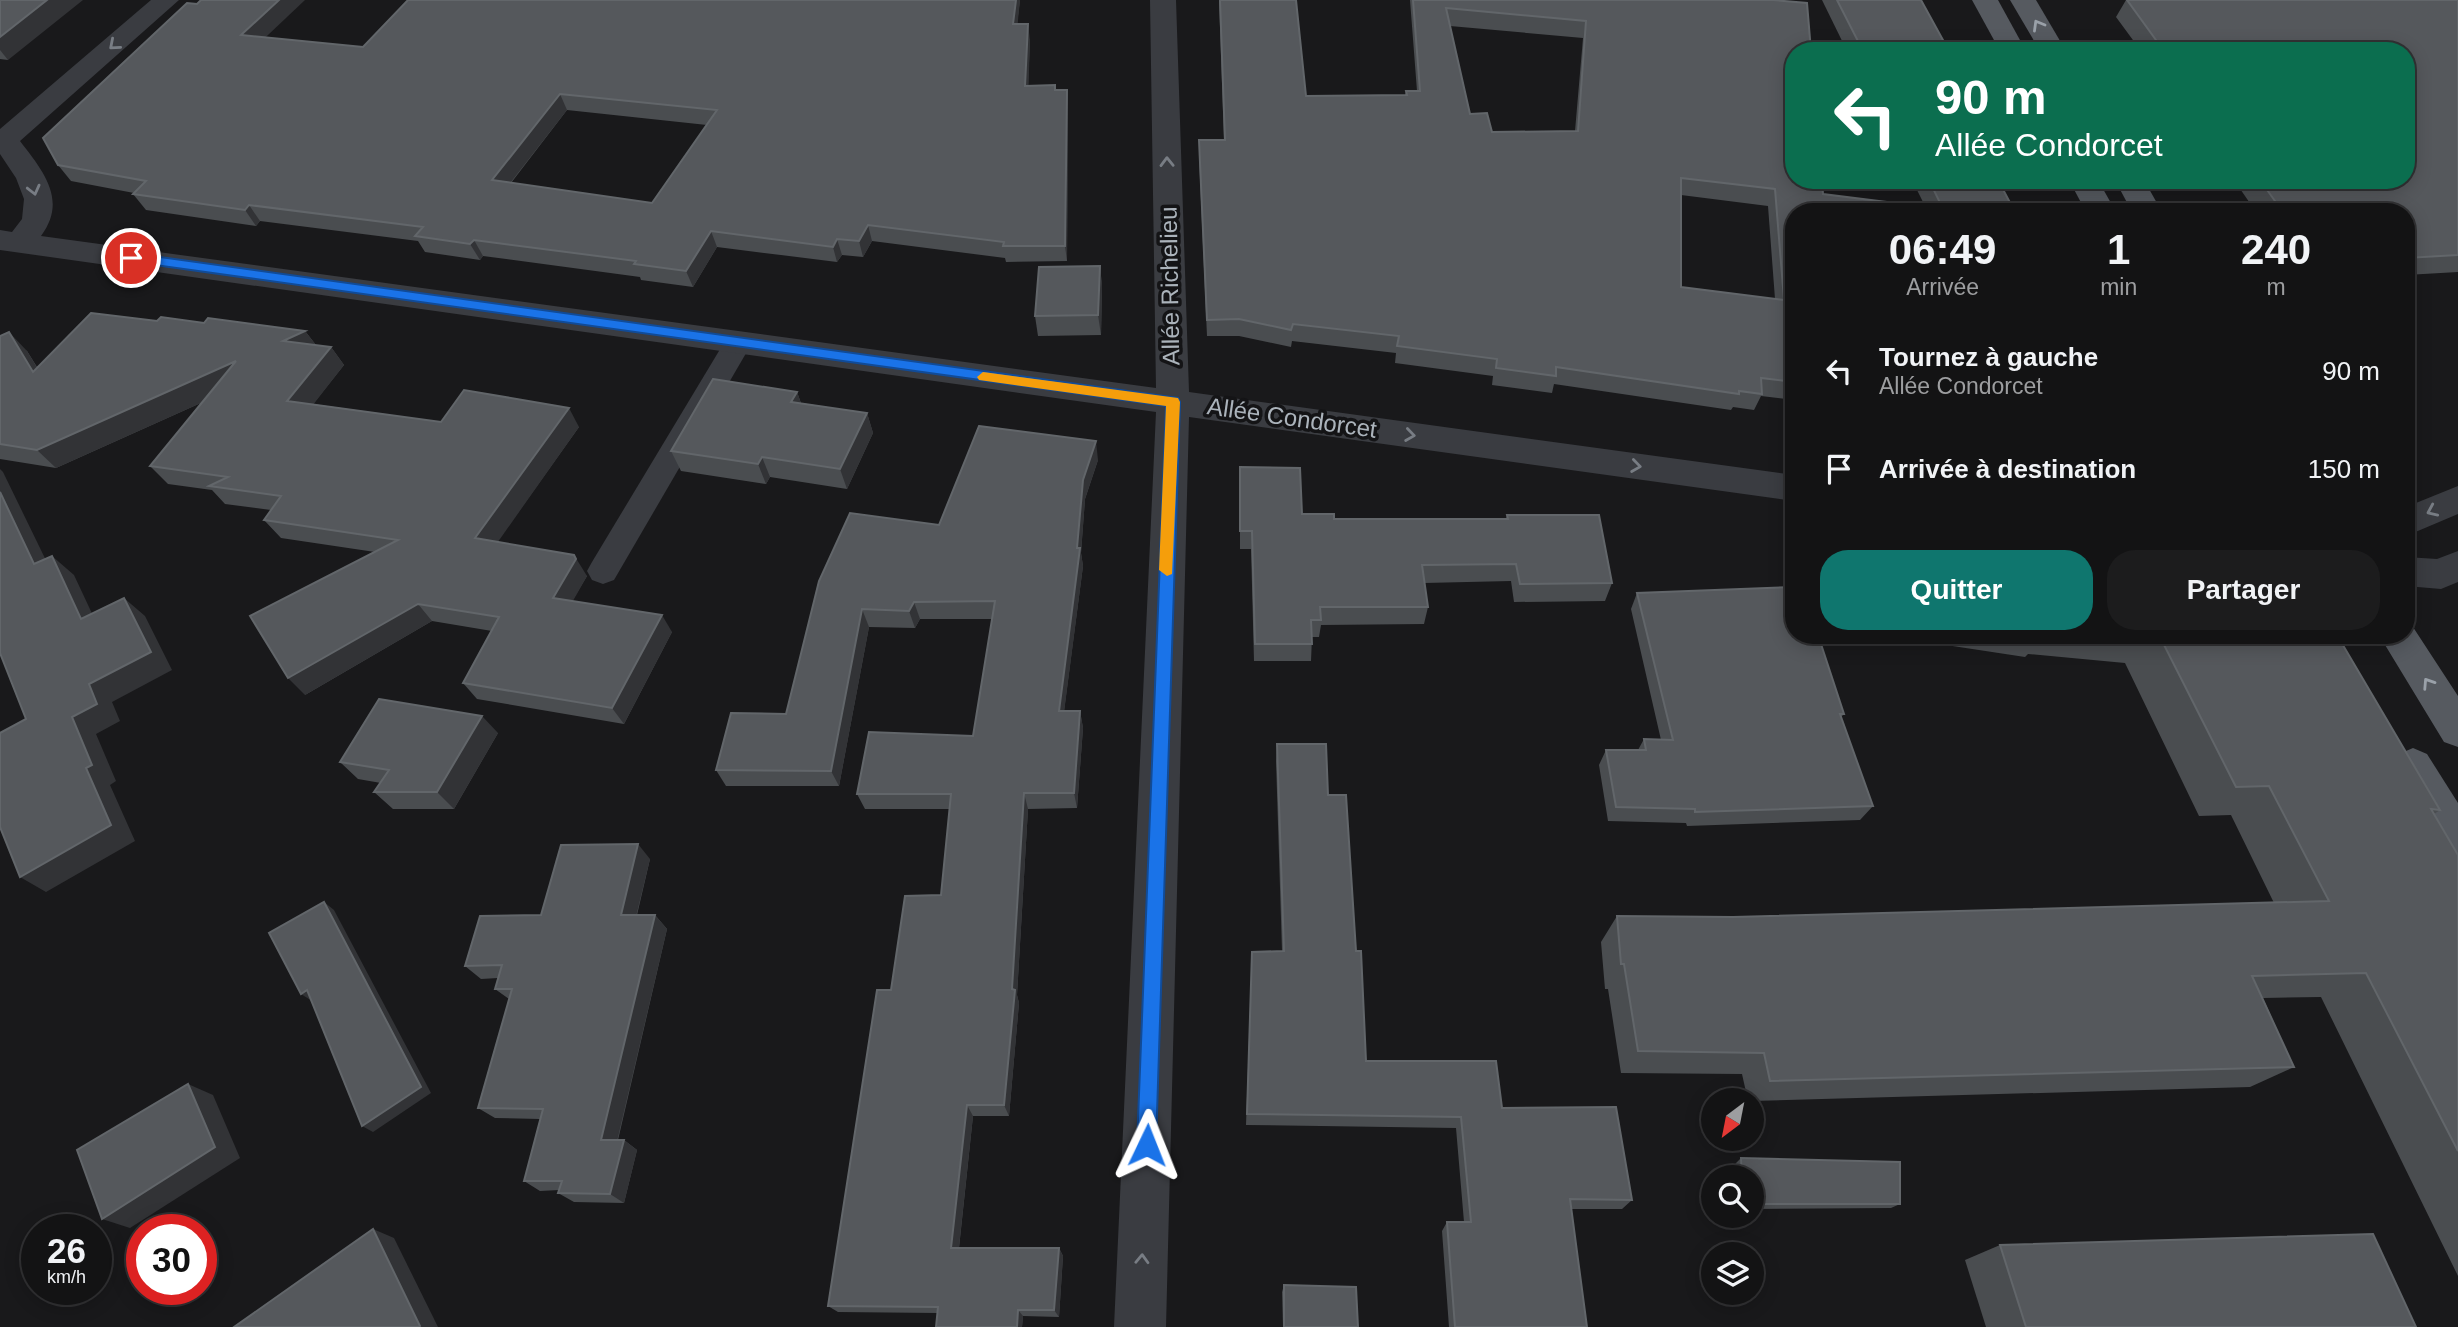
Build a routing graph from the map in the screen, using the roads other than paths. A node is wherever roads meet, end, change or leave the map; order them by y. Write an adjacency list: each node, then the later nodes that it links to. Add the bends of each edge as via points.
1 (166, 0): 7 (street, one-way to 7)
2 (1163, 0): 10 (street, Allée Richelieu, one-way to 2)
3 (1985, 0): 5 (main road)
4 (2023, 0): 6 (main road, one-way to 4)
5 (2008, 42)
6 (2048, 42)
7 (2, 143): 8 (street, one-way to 8, via 29,173 38,218)
8 (10, 241): 9 (street, Allée Condorcet)
9 (738, 343): 10 (street, Allée Condorcet); 15 (lane)
10 (1173, 402): 11 (street, Allée Condorcet, one-way to 11); 21 (street, Allée Richelieu, one-way to 10)
11 (1785, 487)
12 (2458, 499): 13 (street, one-way to 13)
13 (2415, 518)
14 (2458, 565): 16 (street, via 2441,574)
15 (603, 571)
16 (2415, 572)
17 (2404, 644): 18 (main road, one-way to 17)
18 (2458, 730)
19 (2396, 737): 20 (main road)
20 (2458, 839)
21 (1140, 1327)

